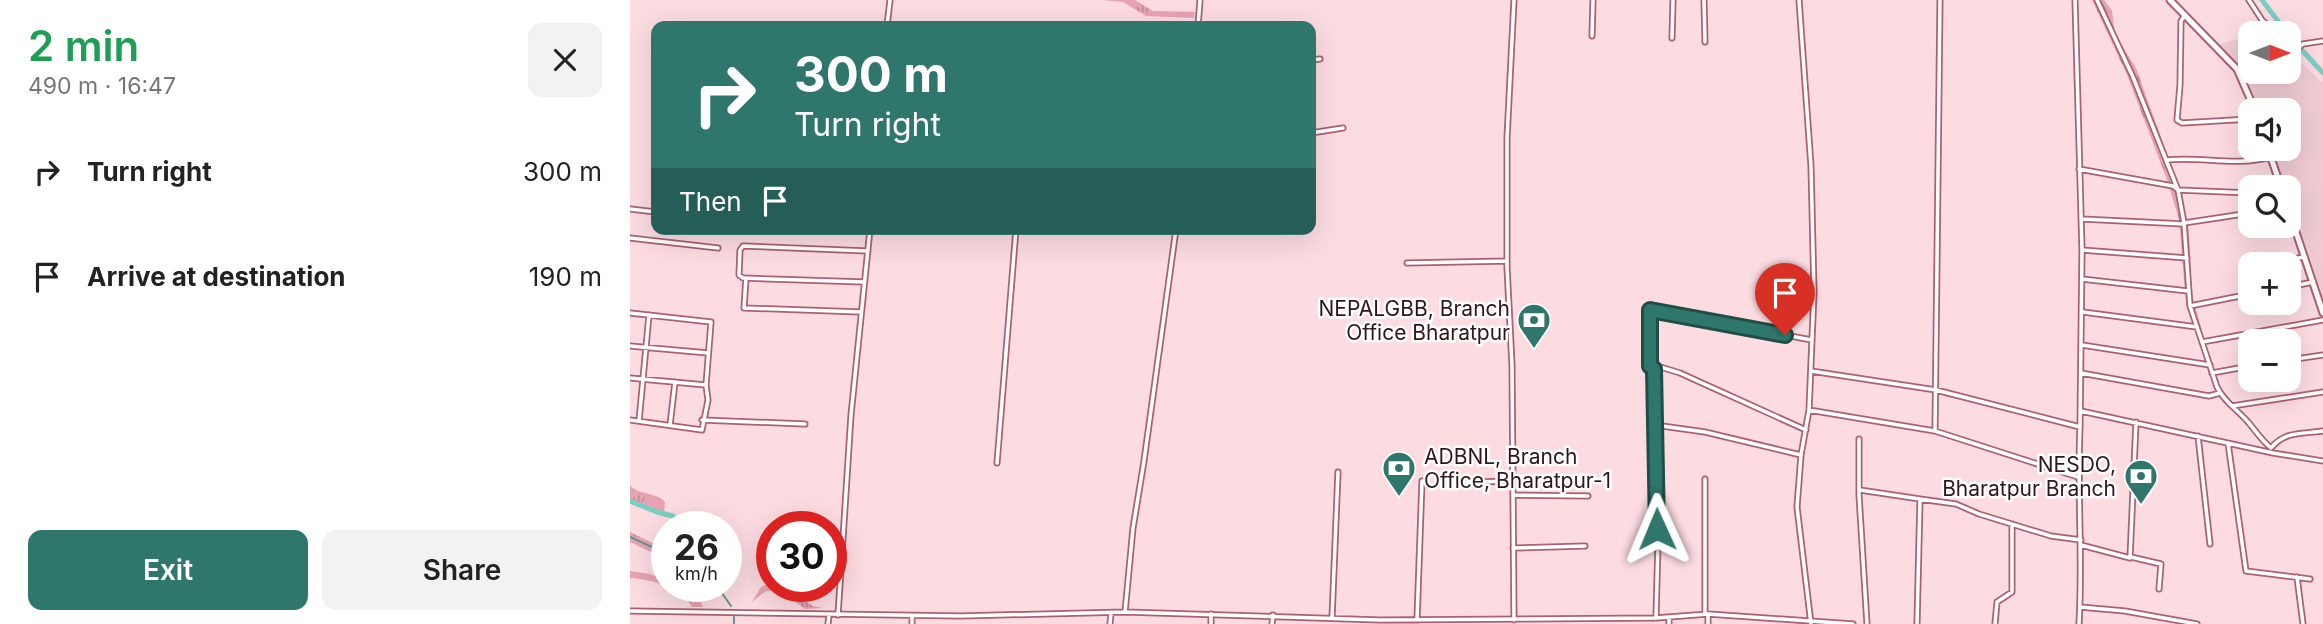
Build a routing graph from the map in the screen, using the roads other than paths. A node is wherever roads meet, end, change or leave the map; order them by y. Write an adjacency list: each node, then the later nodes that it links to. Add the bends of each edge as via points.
1 (890, 0): 14 (street)
2 (1200, 0): 15 (street)
3 (1514, 0): 49 (street)
4 (1592, 0): 17 (street)
5 (1673, 0): 18 (street)
6 (1704, 0): 20 (street)
7 (1799, 0): 66 (street, via 1811,174)
8 (1940, 0): 84 (street)
9 (2075, 0): 30 (street)
10 (2097, 0): 28 (street)
11 (2170, 0): 13 (main road)
12 (2249, 0): 16 (street)
13 (2185, 15): 24 (main road, via 2237,69); 25 (street, via 2177,120)
14 (888, 21)
15 (1198, 21)
16 (2263, 21)
17 (1592, 36)
18 (1672, 38)
19 (2323, 41): 21 (street)
20 (1704, 42)
21 (2301, 46)
22 (1316, 59): 23 (street)
23 (1320, 59)
24 (2250, 98)
25 (2238, 120)
26 (1343, 128): 27 (street)
27 (1316, 132)
28 (2166, 160): 29 (street); 31 (street)
29 (2252, 161)
30 (2079, 169): 31 (street); 36 (street)
31 (2178, 190): 32 (street); 37 (street)
32 (2238, 192)
33 (630, 209): 34 (street)
34 (651, 211)
35 (2238, 215): 37 (street)
36 (2081, 219): 37 (street); 44 (street)
37 (2184, 223): 47 (street)
38 (869, 235): 45 (street)
39 (1016, 235): 107 (street)
40 (1175, 235): 129 (street)
41 (630, 238): 43 (street)
42 (2298, 238): 46 (main road)
43 (718, 248)
44 (2082, 250): 47 (street); 52 (street)
45 (868, 251): 51 (street, via 743,246 739,275); 53 (street)
46 (2305, 257): 48 (street); 54 (main road)
47 (2187, 258): 56 (street)
48 (2301, 258)
49 (1507, 261): 50 (street); 112 (street)
50 (1407, 263)
51 (746, 278): 53 (street); 59 (street, via 744,308)
52 (2082, 279): 56 (street); 60 (street)
53 (865, 282): 59 (street)
54 (2314, 282): 55 (street); 62 (main road)
55 (2301, 284)
56 (2188, 291): 58 (street)
57 (2238, 296): 58 (street)
58 (2190, 306): 65 (street)
59 (861, 312): 134 (street)
60 (2082, 312): 65 (street); 68 (street)
61 (630, 313): 63 (street)
62 (2323, 313)
63 (649, 315): 70 (street); 71 (street, via 711,322)
64 (2323, 320): 67 (street)
65 (2197, 327): 67 (street)
66 (1812, 340): 76 (street, via 1650,310 1650,366); 77 (street)
67 (2203, 342): 74 (street)
68 (2082, 345): 74 (street); 78 (street)
69 (630, 346): 70 (street)
70 (646, 347): 71 (street); 81 (street)
71 (708, 354): 83 (street)
72 (2323, 355): 73 (street)
73 (2301, 358)
74 (2210, 365): 79 (street)
75 (2238, 368): 79 (street)
76 (1654, 369): 96 (street); 98 (street, via 1680,373)
77 (1811, 371): 84 (street); 88 (street)
78 (2081, 373): 86 (street, via 2209,396); 89 (street)
79 (2212, 373): 86 (street)
80 (630, 378): 81 (street)
81 (644, 379): 82 (street); 92 (street)
82 (675, 382): 83 (street); 95 (street)
83 (706, 385): 91 (street, via 708,400)
84 (1936, 390): 97 (street); 99 (street)
85 (2323, 392): 87 (street)
86 (2220, 393): 87 (street)
87 (2232, 406): 104 (street)
88 (1809, 410): 98 (street); 99 (street)
89 (2081, 411): 93 (street); 97 (street)
90 (630, 420): 92 (street)
91 (702, 420): 94 (street); 95 (street, via 702,430)
92 (639, 421): 95 (street)
93 (2136, 422): 101 (street); 123 (street)
94 (805, 424)
95 (670, 425)
96 (1655, 425): 105 (street); 141 (street)
97 (2080, 427): 109 (street)
98 (1806, 430): 105 (street)
99 (1935, 431): 109 (street)
100 (2323, 431): 104 (street, via 2279,438)
101 (2198, 436): 103 (street); 120 (street)
102 (1859, 439): 114 (street)
103 (2228, 443): 104 (street); 124 (street, via 2246,570)
104 (2269, 449): 106 (street)
105 (1801, 455): 149 (street, via 1797,507)
106 (2323, 461)
107 (997, 463)
108 (1338, 472): 140 (street)
109 (2078, 477): 119 (street)
110 (1705, 479): 132 (street)
111 (1422, 481): 142 (street)
112 (1513, 481): 113 (street); 115 (street)
113 (1442, 483)
114 (1860, 490): 117 (street); 160 (street)
115 (1513, 495): 116 (street); 122 (street)
116 (1588, 496)
117 (1920, 499): 118 (street, via 1956,504); 161 (street)
118 (2012, 524): 119 (street); 162 (street, via 2012,592 1997,602)
119 (2081, 543): 123 (street, via 2107,554); 127 (street)
120 (2210, 544)
121 (1585, 546): 122 (street)
122 (1513, 548): 143 (street)
123 (2131, 557): 126 (street, via 2161,564)
124 (2297, 577): 125 (street); 165 (street)
125 (2310, 579)
126 (2159, 589)
127 (2080, 607): 163 (street); 164 (street)
128 (630, 611): 133 (street)
129 (1125, 612): 130 (street); 131 (street)
130 (1111, 613): 137 (street); 153 (street)
131 (1212, 614): 135 (street); 154 (street)
132 (1707, 614): 139 (street); 149 (street); 158 (street)
133 (829, 615): 134 (street); 150 (street)
134 (838, 615): 136 (street)
135 (1273, 615): 138 (street); 155 (street)
136 (912, 616): 137 (street); 151 (street)
137 (943, 616): 152 (street)
138 (1312, 617): 140 (street); 156 (street)
139 (1669, 617): 141 (street); 157 (street)
140 (1332, 618): 144 (street)
141 (1656, 618): 148 (street)
142 (1418, 620): 144 (street); 145 (street)
143 (1514, 620): 147 (street); 148 (street)
144 (1396, 622)
145 (1438, 622): 146 (street)
146 (1477, 622): 147 (street)
147 (1504, 622)
148 (1567, 622)
149 (1811, 622): 159 (street)
150 (828, 624)
151 (912, 624)
152 (942, 624)
153 (1111, 624)
154 (1211, 624)
155 (1272, 624)
156 (1311, 624)
157 (1668, 624)
158 (1708, 624)
159 (1853, 624)
160 (1867, 624)
161 (1917, 624)
162 (1996, 624)
163 (2079, 624)
164 (2197, 624)
165 (2303, 624)

